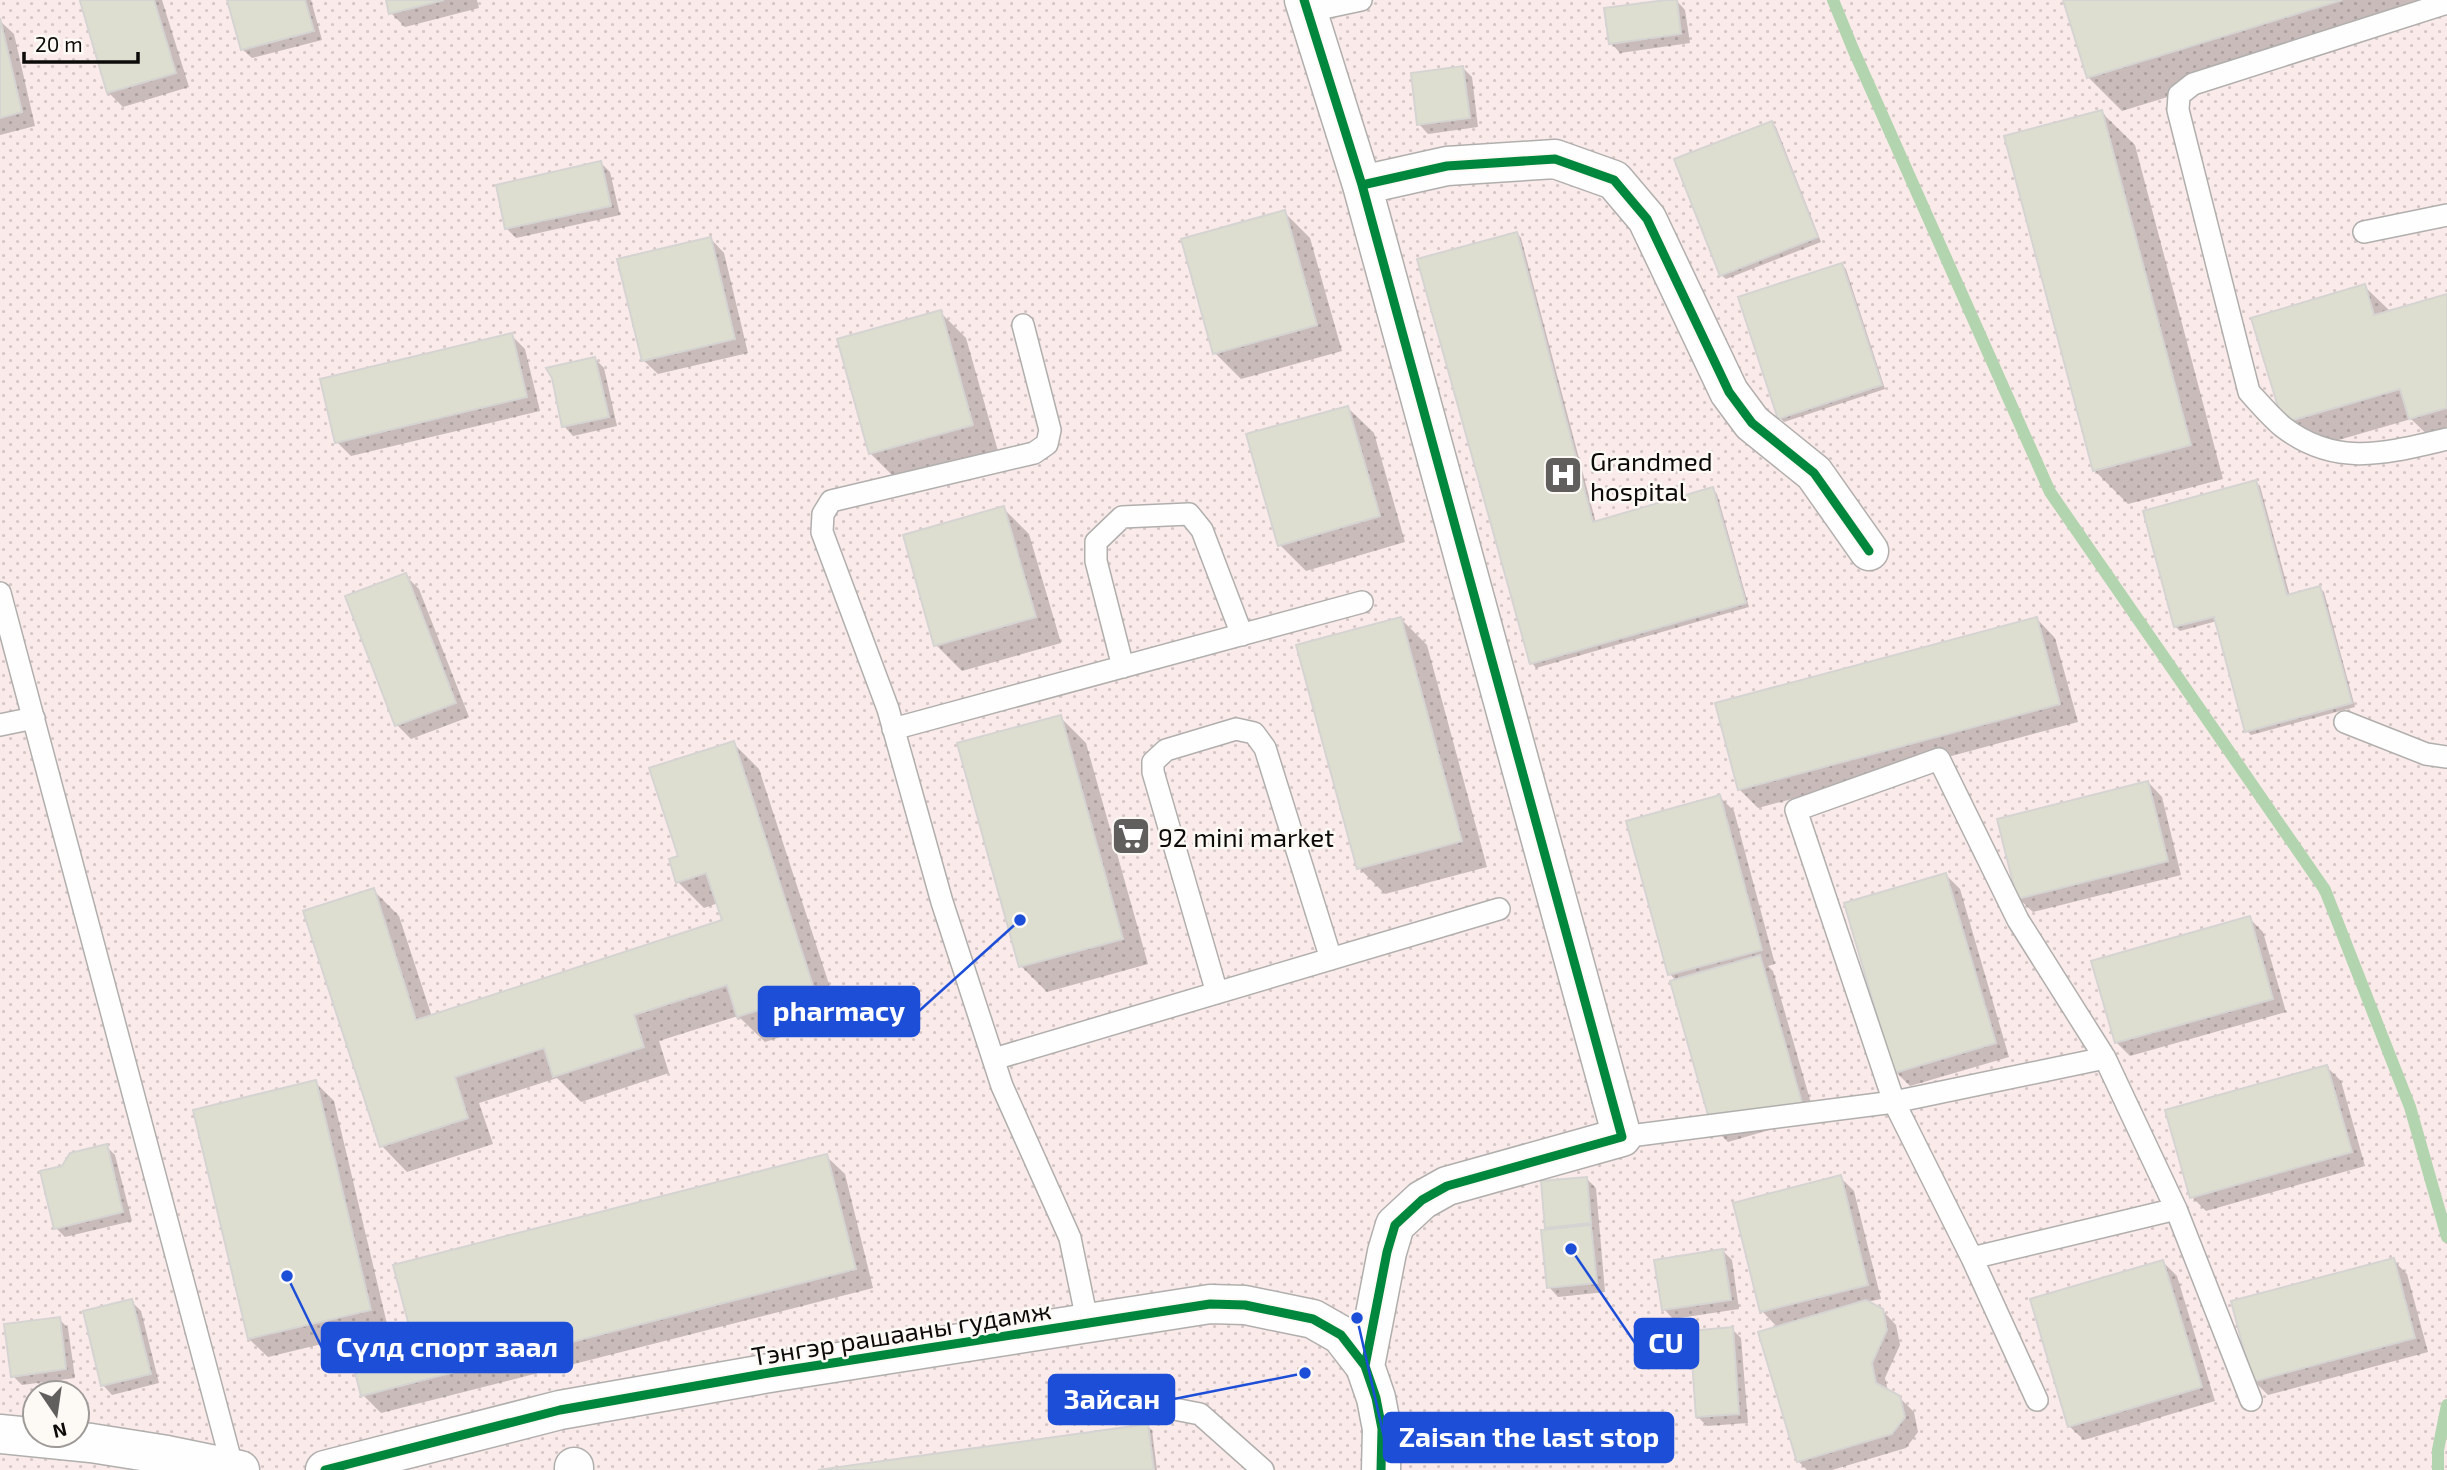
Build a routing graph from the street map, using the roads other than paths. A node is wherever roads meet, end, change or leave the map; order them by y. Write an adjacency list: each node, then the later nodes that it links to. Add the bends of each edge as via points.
1 (1361, 0): 3 (lane)
2 (2447, 3): 8 (lane, via 2193,84 2179,96 2178,110 2249,392 2282,426 2311,446 2338,454 2384,453)
3 (1307, 6): 4 (street)
4 (1362, 185): 9 (street, via 1447,166 1555,159 1614,180 1647,219 1729,392 1752,423 1814,473); 25 (street)
5 (2447, 215): 6 (lane)
6 (2364, 232)
7 (1023, 325): 17 (lane, via 1050,430 1047,444 1034,453 831,501 823,514 822,532)
8 (2447, 439)
9 (1869, 551)
10 (0, 593): 14 (lane)
11 (1362, 602): 12 (lane)
12 (1242, 635): 13 (lane); 13 (lane, via 1202,530 1189,514 1122,517 1096,542 1096,561)
13 (1123, 667): 17 (lane)
14 (34, 718): 16 (lane); 34 (lane)
15 (2344, 722): 18 (lane, via 2426,754)
16 (0, 725)
17 (893, 729): 23 (lane, via 942,902)
18 (2447, 757)
19 (1499, 909): 20 (lane)
20 (1331, 959): 21 (lane); 21 (lane, via 1265,748 1254,733 1236,729 1178,746 1157,755 1153,772)
21 (1217, 993): 23 (lane)
22 (2105, 1058): 24 (lane); 24 (lane, via 2018,920 1939,759 1796,810); 26 (lane)
23 (994, 1059): 28 (lane, via 1070,1238)
24 (1894, 1102): 25 (lane); 27 (lane)
25 (1622, 1137): 29 (street, via 1447,1186 1422,1199 1395,1225)
26 (2176, 1209): 27 (lane); 31 (lane)
27 (1972, 1258): 30 (lane)
28 (1088, 1325): 29 (street, Тэнгэр рашааны гудамж, via 1210,1304 1245,1305 1312,1319 1341,1335); 35 (street, Тэнгэр рашааны гудамж, via 560,1410)
29 (1366, 1366): 37 (street, Тэнгэр рашааны гудамж, via 1382,1430)
30 (2037, 1400)
31 (2251, 1400)
32 (1149, 1412): 36 (lane, via 1169,1408 1200,1414)
33 (1, 1436): 34 (street, via 91,1443)
34 (237, 1469)
35 (325, 1470)
36 (1263, 1470)
37 (1381, 1470)

